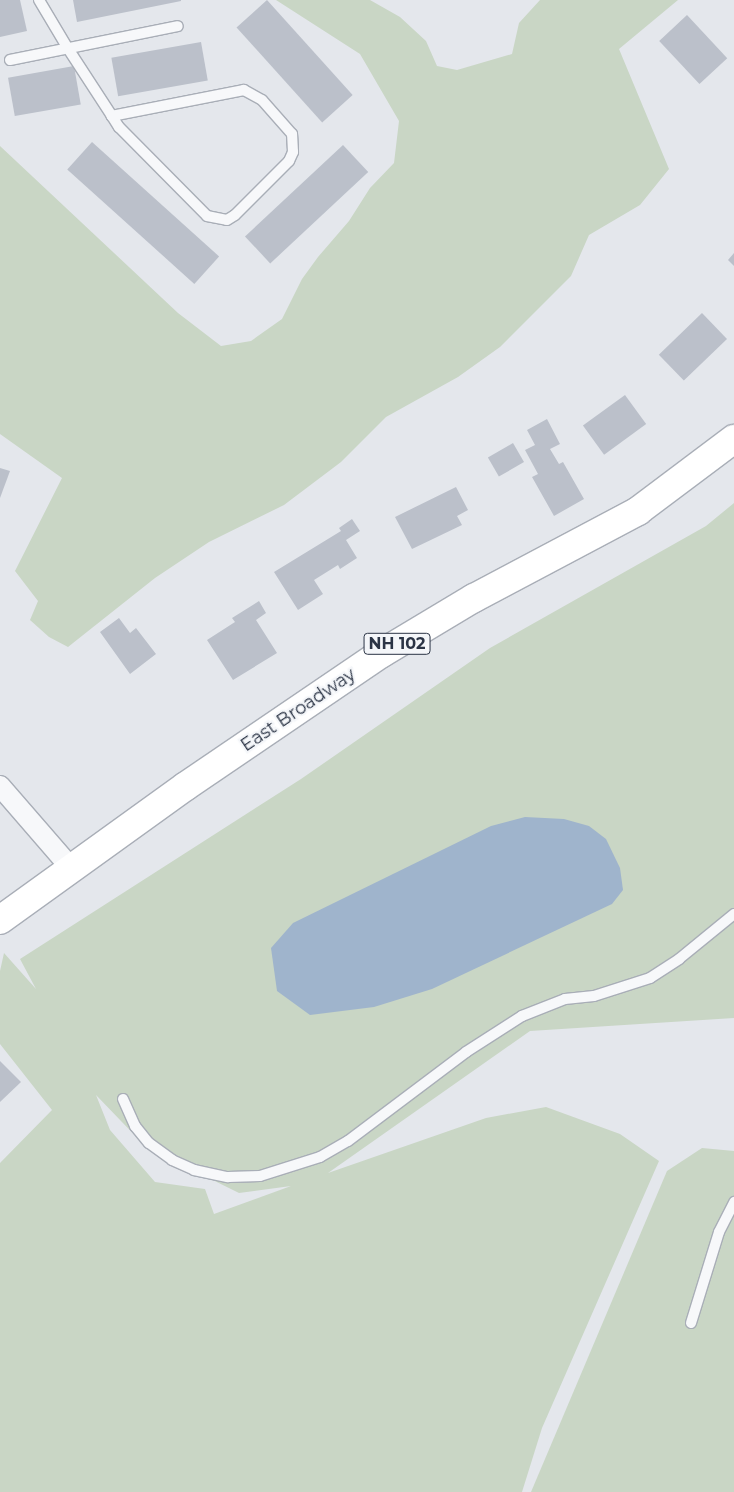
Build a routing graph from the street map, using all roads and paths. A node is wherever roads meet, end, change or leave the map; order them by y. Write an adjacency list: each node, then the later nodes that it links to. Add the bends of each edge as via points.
1 (39, 0): 3 (lane)
2 (178, 26): 3 (lane)
3 (67, 47): 4 (lane); 5 (lane)
4 (10, 60)
5 (112, 116): 5 (lane, via 244,90 262,100 292,134 293,152 289,162 235,214 227,220 216,219 198,208 128,138)
6 (734, 439): 8 (main road, East Broadway / NH 102, via 638,511 474,598 382,653)
7 (0, 786): 8 (street)
8 (72, 869): 10 (main road, East Broadway / NH 102)
9 (734, 914): 11 (lane, via 650,978 594,996 565,999 544,1006 494,1032 369,1127 320,1157 294,1166 260,1176 228,1177 194,1170 172,1160 149,1143 135,1126)
10 (0, 920)
11 (123, 1099)
12 (734, 1202): 13 (lane, via 719,1232)
13 (691, 1323)

